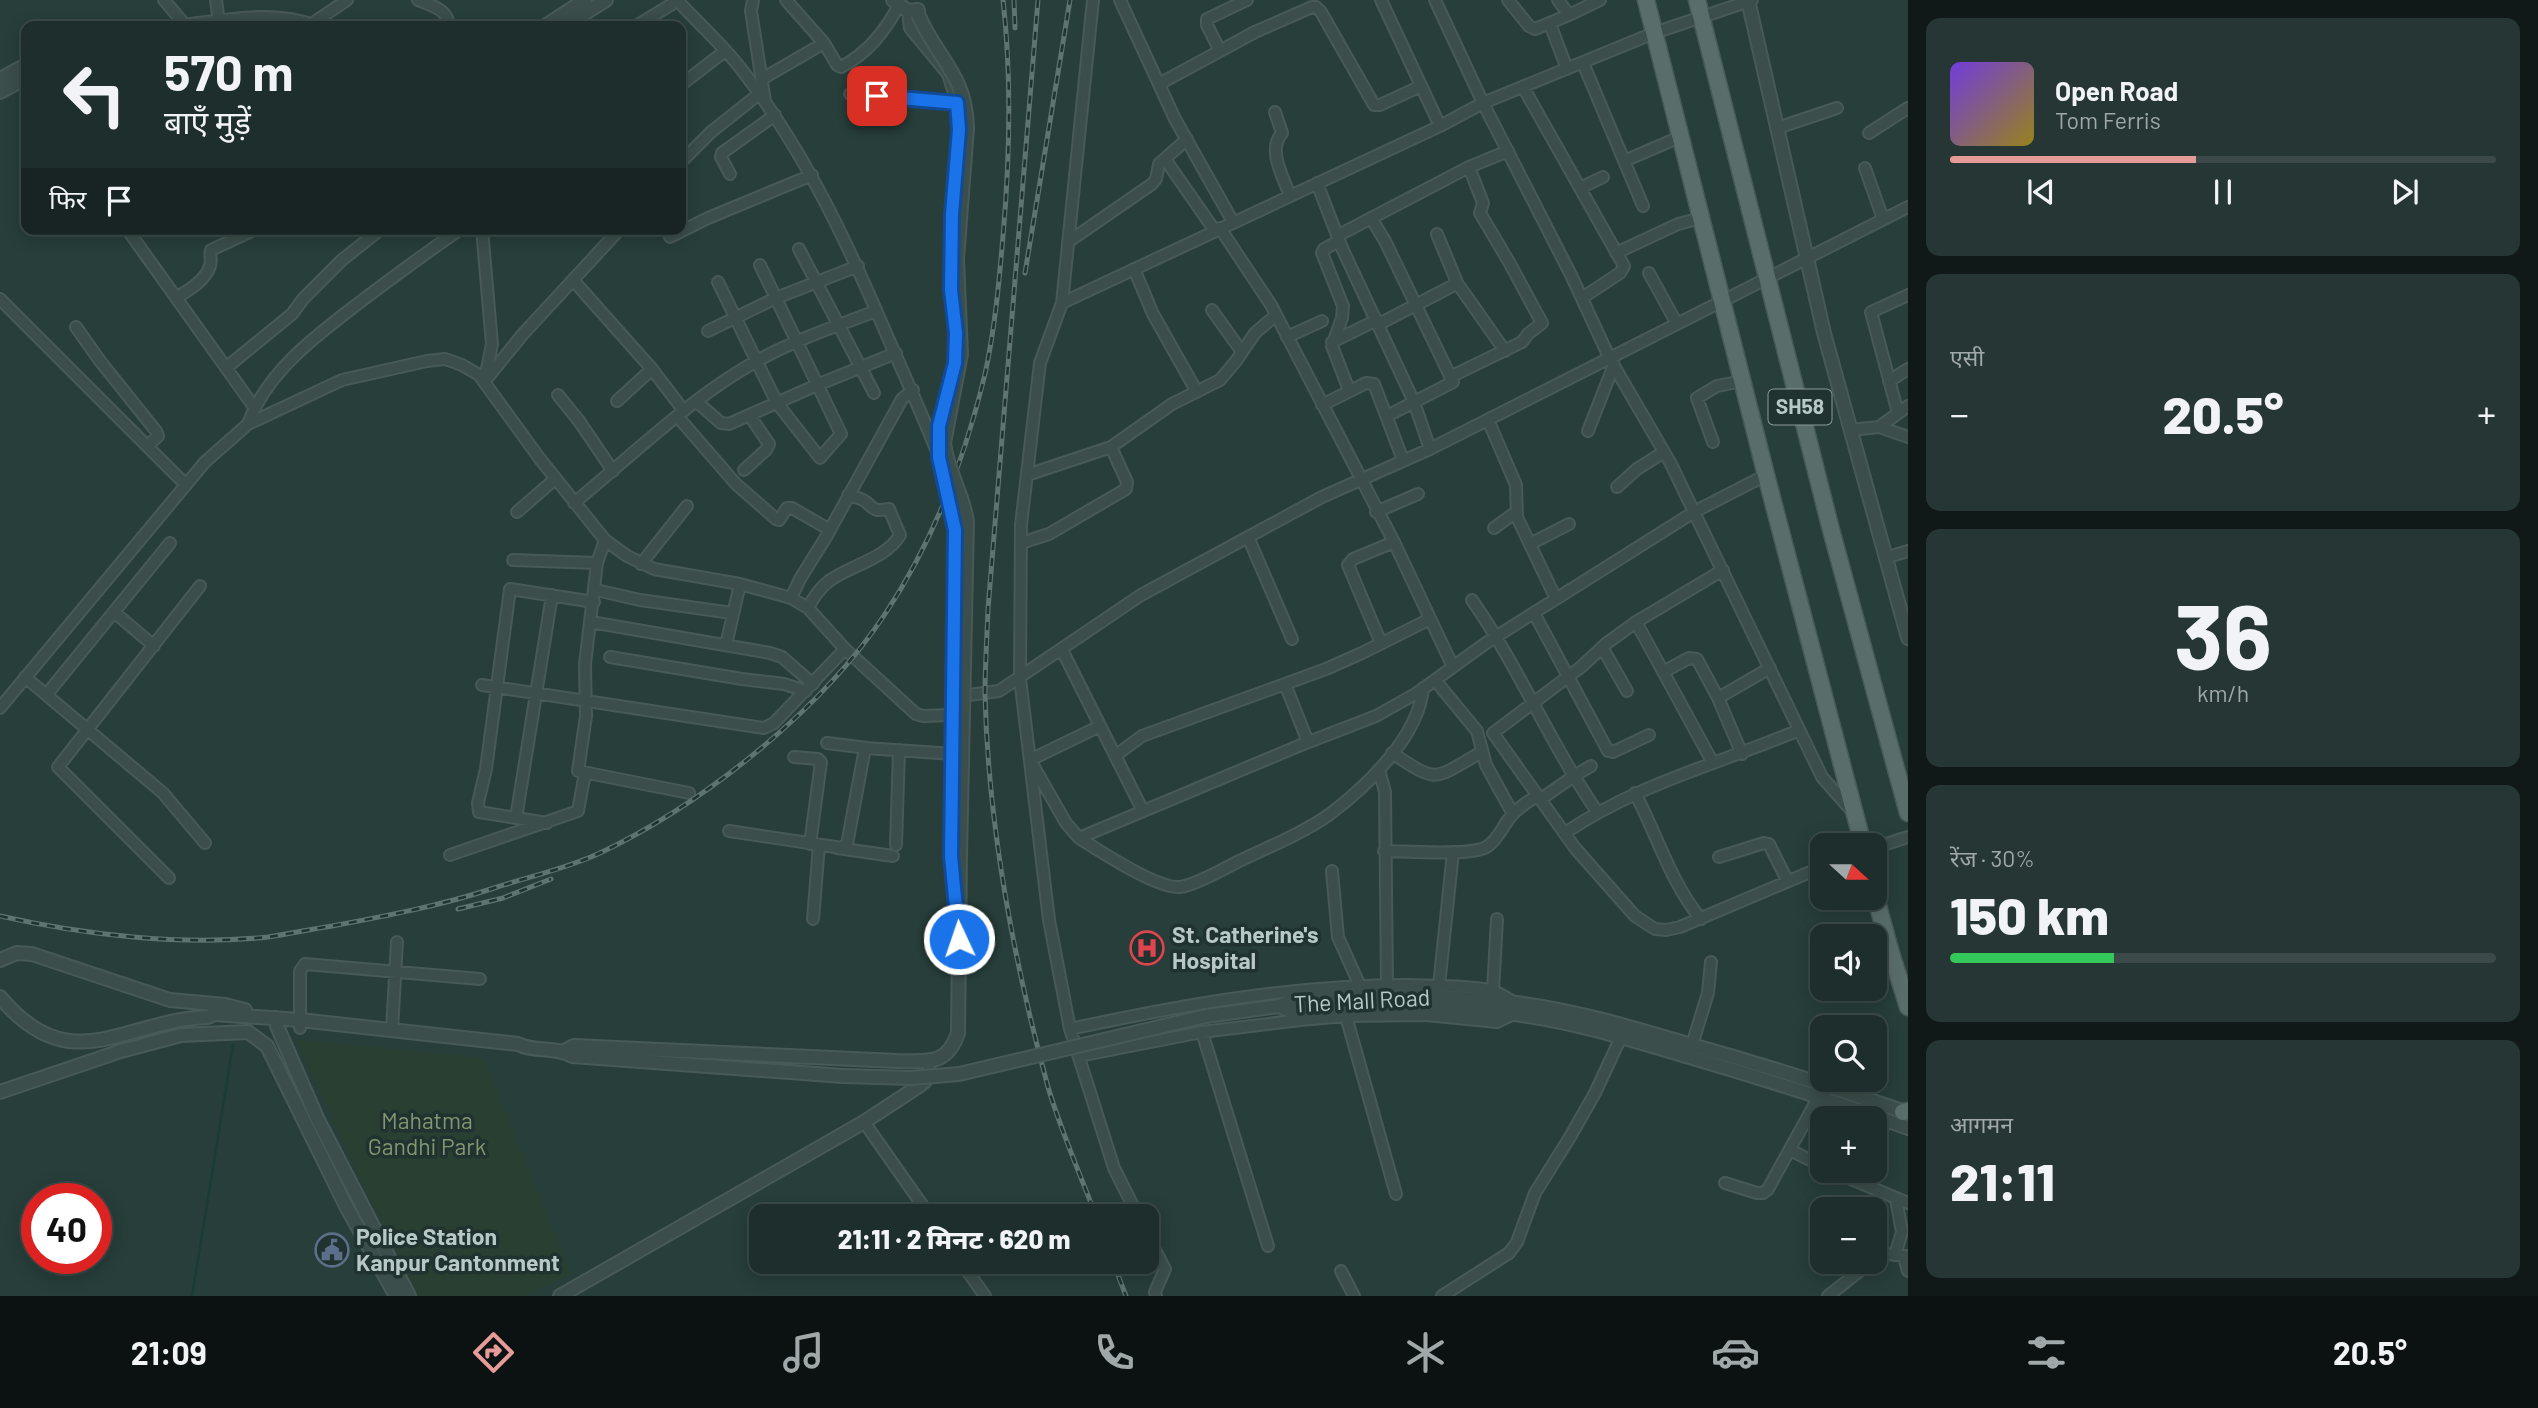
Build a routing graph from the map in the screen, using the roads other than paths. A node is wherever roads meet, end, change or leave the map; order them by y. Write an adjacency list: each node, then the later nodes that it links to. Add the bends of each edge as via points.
1 (164, 0): 24 (street)
2 (216, 0): 25 (street)
3 (346, 0): 28 (street)
4 (418, 0): 29 (street, via 443,11)
5 (585, 0): 30 (street)
6 (606, 0): 31 (street)
7 (677, 0): 32 (street); 36 (street)
8 (753, 0): 42 (street)
9 (786, 0): 35 (street)
10 (1093, 0): 92 (street)
11 (1120, 0): 45 (street)
12 (1247, 0): 37 (street, via 1207,19)
13 (1381, 0): 46 (street)
14 (1435, 0): 52 (street)
15 (1507, 0): 33 (street, via 1535,30)
16 (1559, 0): 22 (street)
17 (1600, 0): 22 (street)
18 (1646, 0): 34 (main road, SH58)
19 (1697, 0): 23 (main road, SH58)
20 (1749, 1): 23 (street); 58 (street)
21 (909, 7): 35 (street, via 866,51 843,67); 51 (street, via 910,29 948,74); 293 (street, bridge, via 954,73 966,107 957,259 961,354 944,443 967,530)
22 (1569, 15): 33 (street)
23 (1701, 18): 34 (street); 100 (main road, SH58)
24 (181, 21)
25 (219, 21)
26 (228, 21): 27 (street)
27 (291, 21)
28 (319, 21)
29 (449, 21)
30 (553, 21)
31 (573, 21)
32 (644, 21)
33 (1549, 24): 40 (street)
34 (1654, 33): 38 (street); 60 (main road, SH58)
35 (824, 43): 42 (street)
36 (725, 51): 44 (street); 50 (street)
37 (1220, 51): 45 (street); 46 (street, via 1316,7 1374,105)
38 (1583, 63): 40 (street); 65 (street)
39 (21, 68): 41 (street)
40 (1567, 69): 47 (street)
41 (0, 79)
42 (762, 79): 50 (street)
43 (21, 81): 48 (street)
44 (686, 81)
45 (1159, 84): 61 (street)
46 (1421, 86): 57 (street)
47 (1523, 87): 52 (street); 72 (street)
48 (0, 92)
49 (850, 94): 51 (street)
50 (762, 98): 56 (street); 63 (street, via 711,132)
51 (957, 103): 166 (street, via 951,290 955,363 939,426)
52 (1483, 103): 57 (street); 62 (street)
53 (1837, 108): 58 (street)
54 (1908, 108): 59 (street)
55 (1275, 112): 73 (street, via 1282,133 1275,152)
56 (775, 115): 68 (street, via 722,153); 69 (street)
57 (1440, 126): 71 (street)
58 (1777, 128): 95 (street)
59 (1869, 133)
60 (1680, 137): 65 (street); 77 (main road, SH58)
61 (1187, 139): 64 (street); 79 (street)
62 (1507, 151): 66 (street); 108 (street)
63 (686, 157)
64 (1165, 159): 81 (street); 92 (street, via 1152,184)
65 (1624, 161): 74 (street)
66 (1469, 167): 76 (street); 126 (street, via 1483,203 1480,214 1542,322)
67 (1865, 168): 78 (street)
68 (730, 174)
69 (812, 174): 80 (street); 97 (street)
70 (1603, 177): 72 (street)
71 (1317, 183): 73 (street); 91 (street)
72 (1580, 188): 94 (street)
73 (1290, 196): 79 (street)
74 (1643, 206)
75 (1908, 208): 78 (street)
76 (1371, 218): 91 (street); 112 (street)
77 (1701, 218): 94 (street); 110 (main road, SH58)
78 (1883, 219): 95 (street)
79 (1233, 222): 81 (street)
80 (686, 229)
81 (1217, 229): 98 (street); 115 (street)
82 (1437, 234): 104 (street)
83 (131, 235): 106 (street)
84 (243, 235): 106 (street, via 211,250 211,265 205,275)
85 (373, 235): 131 (street, via 342,260 292,314)
86 (452, 235): 150 (street, via 303,347)
87 (483, 235): 138 (street, via 492,344)
88 (614, 235): 101 (street)
89 (674, 235): 90 (street)
90 (670, 237)
91 (1338, 239): 118 (street); 125 (street, via 1322,253 1343,306)
92 (1068, 242): 111 (street)
93 (799, 249): 103 (street)
94 (1616, 253): 108 (street, via 1622,271)
95 (1807, 258): 100 (street); 158 (street)
96 (760, 265): 107 (street)
97 (858, 266): 103 (street); 113 (street)
98 (1134, 269): 111 (street); 142 (street)
99 (1649, 273): 119 (street)
100 (1767, 278): 110 (street); 271 (main road, SH58)
101 (573, 280): 133 (street); 138 (street)
102 (718, 282): 116 (street)
103 (817, 282): 107 (street); 120 (street)
104 (1458, 285): 112 (street); 126 (street)
105 (1908, 295): 137 (street, via 1871,312)
106 (177, 297): 131 (street)
107 (776, 298): 116 (street); 124 (street)
108 (1582, 298): 130 (street)
109 (0, 299): 162 (street)
110 (1722, 300): 119 (street); 136 (main road, SH58)
111 (1062, 303): 170 (street, via 1040,363)
112 (1416, 304): 118 (street); 135 (street)
113 (876, 310): 120 (street); 128 (street)
114 (1212, 310): 127 (street)
115 (1276, 315): 123 (street); 127 (street)
116 (736, 317): 122 (street); 129 (street)
117 (1322, 321): 123 (street)
118 (1378, 322): 125 (street); 147 (street)
119 (1677, 324): 130 (street)
120 (839, 325): 124 (street); 132 (street)
121 (76, 327): 162 (street, via 158,433)
122 (708, 331)
123 (1287, 337): 149 (street)
124 (797, 342): 129 (street); 139 (street)
125 (1332, 342): 141 (street)
126 (1505, 351): 135 (street)
127 (1242, 352): 142 (street, via 1220,380)
128 (896, 353): 132 (street); 140 (street)
129 (757, 360): 146 (street); 148 (street)
130 (1612, 362): 155 (street); 159 (street); 165 (street)
131 (227, 367): 150 (street)
132 (859, 368): 139 (street); 143 (street)
133 (652, 369): 145 (street); 152 (street)
134 (1908, 369): 137 (street)
135 (1450, 377): 147 (street, via 1453,382)
136 (1743, 381): 161 (street, via 1717,386 1697,398); 171 (main road, SH58)
137 (1889, 381): 151 (street)
138 (484, 382): 156 (street, via 462,365 445,359 427,360 342,380); 172 (street)
139 (817, 385): 148 (street); 148 (street, via 841,434 820,458)
140 (913, 390): 166 (street); 177 (street, via 902,399)
141 (1349, 390): 149 (street); 154 (street, via 1374,384)
142 (1197, 392): 163 (street, via 1171,404)
143 (874, 393)
144 (558, 395): 169 (street)
145 (617, 401)
146 (697, 402): 152 (street); 153 (street, via 726,425)
147 (1414, 402): 154 (street); 164 (street)
148 (777, 403): 153 (street)
149 (1322, 405): 173 (street)
150 (254, 407): 156 (street)
151 (1903, 410): 157 (street)
152 (681, 414): 169 (street); 186 (street, via 718,465 776,519 790,507)
153 (750, 416): 168 (street, via 769,444)
154 (1387, 416): 167 (street)
155 (1488, 420): 164 (street); 181 (street, via 1516,485)
156 (248, 424): 174 (street)
157 (1879, 427): 158 (street); 160 (street)
158 (1850, 430): 194 (street)
159 (1588, 431)
160 (1908, 437)
161 (1713, 442)
162 (149, 445): 174 (street)
163 (1111, 447): 170 (street); 191 (street, via 1126,489 1049,534)
164 (1430, 449): 167 (street)
165 (1664, 452): 175 (street); 182 (street)
166 (939, 457): 239 (street, via 955,530)
167 (1403, 460): 173 (street)
168 (744, 470)
169 (613, 471): 178 (street)
170 (1027, 475): 191 (street)
171 (1766, 475): 182 (street); 270 (main road, SH58)
172 (555, 479): 178 (street); 180 (street)
173 (1359, 479): 183 (street); 187 (street)
174 (186, 485): 228 (street)
175 (1617, 487)
176 (1418, 494): 183 (street)
177 (848, 495): 186 (street); 207 (street, via 876,510 889,509 900,535 883,552 827,582)
178 (574, 503): 188 (street)
179 (687, 506): 197 (street)
180 (517, 512)
181 (1516, 512): 185 (street); 192 (street)
182 (1695, 512): 198 (street); 205 (street)
183 (1376, 513): 190 (street)
184 (1569, 524): 192 (street)
185 (1493, 528)
186 (830, 530): 204 (street)
187 (1248, 537): 216 (street); 222 (street, via 1141,595)
188 (605, 540): 196 (street); 197 (street)
189 (170, 542): 208 (street)
190 (1394, 542): 211 (street); 217 (street, via 1348,565)
191 (1021, 543): 229 (street)
192 (1530, 544): 205 (street)
193 (1908, 551): 194 (street)
194 (1885, 558): 201 (street)
195 (513, 560): 196 (street)
196 (597, 563): 203 (street)
197 (641, 564): 199 (street)
198 (1723, 570): 213 (street); 225 (street)
199 (740, 584): 204 (street); 209 (street)
200 (200, 586): 219 (street)
201 (1902, 593): 215 (street)
202 (552, 595): 203 (street); 234 (street, via 510,589); 238 (street)
203 (595, 596): 209 (street); 212 (street)
204 (791, 598): 207 (street)
205 (1556, 599): 210 (street)
206 (1472, 600): 214 (street)
207 (808, 608): 221 (street)
208 (114, 612): 219 (street); 237 (street)
209 (732, 613): 218 (street)
210 (1534, 613): 214 (street); 227 (street)
211 (1430, 619): 217 (street); 224 (street)
212 (591, 622): 218 (street); 241 (street)
213 (1636, 622): 220 (street); 226 (street)
214 (1497, 637): 224 (street); 242 (street)
215 (1908, 638)
216 (1292, 639)
217 (1381, 643): 231 (street)
218 (726, 645): 233 (street, via 782,657)
219 (154, 646): 246 (street)
220 (1602, 647): 227 (street); 236 (street)
221 (845, 649): 233 (street); 244 (street, via 916,714)
222 (1062, 650): 229 (street); 245 (street)
223 (610, 657): 233 (street)
224 (1453, 667): 230 (street)
225 (1770, 668): 240 (street); 247 (street)
226 (1663, 672): 240 (street, via 1694,657); 260 (street)
227 (1567, 675): 242 (street); 248 (street, via 1608,751)
228 (25, 677): 237 (street); 243 (street)
229 (1020, 678): 239 (street, via 999,691); 259 (street)
230 (1435, 680): 235 (street); 253 (street, via 1477,731)
231 (1284, 684): 249 (street); 257 (street, via 1142,736)
232 (482, 685): 234 (street)
233 (810, 687): 241 (street, via 764,728)
234 (497, 688): 238 (street); 273 (street, via 478,812)
235 (1423, 688): 249 (street, via 1376,716); 254 (street, via 1420,712)
236 (1627, 691)
237 (47, 694): 246 (street)
238 (537, 694): 241 (street); 273 (street)
239 (953, 697): 244 (street)
240 (1718, 698): 256 (street)
241 (586, 702): 263 (street, via 578,771)
242 (1532, 704): 264 (street); 267 (street, via 1493,733)
243 (0, 708)
244 (953, 715): 255 (street)
245 (1098, 727): 257 (street); 259 (street)
246 (89, 729): 280 (street, via 163,793); 290 (street, via 58,767)
247 (1799, 730): 256 (street); 270 (street, via 1822,777)
248 (1649, 735)
249 (1308, 742): 268 (street)
250 (827, 743): 251 (street)
251 (867, 748): 252 (street); 283 (street, via 847,844)
252 (899, 750): 255 (street); 283 (street, via 895,850)
253 (1482, 752): 254 (street, via 1433,776); 272 (street)
254 (1392, 753): 262 (street)
255 (954, 754): 293 (street, via 951,856)
256 (1742, 754): 260 (street)
257 (1115, 756): 268 (street)
258 (794, 757): 281 (street, via 821,762)
259 (1030, 760): 278 (street); 313 (street, via 1049,920)
260 (1713, 763): 266 (street)
261 (1591, 766): 264 (street)
262 (1379, 770): 278 (street, via 1328,815 1180,887 1148,878); 284 (street, via 1385,792)
263 (585, 772): 265 (street); 274 (street, via 578,811)
264 (1574, 776): 267 (street); 269 (street)
265 (689, 793)
266 (1635, 793): 269 (street); 296 (street, via 1684,898)
267 (1539, 797): 272 (street); 276 (street)
268 (1143, 811): 278 (street)
269 (1597, 812): 276 (street)
270 (1854, 813): 277 (main road, SH58)
271 (1908, 813)
272 (1513, 814): 285 (street, via 1484,848)
273 (516, 818): 274 (street)
274 (547, 822): 286 (street)
275 (729, 831): 281 (street)
276 (1565, 833): 296 (street, via 1646,925 1666,930)
277 (1860, 833)
278 (1079, 838)
279 (1908, 838): 282 (street)
280 (205, 843)
281 (814, 844): 283 (street); 294 (street)
282 (1887, 844)
283 (838, 848)
284 (1384, 851): 285 (street); 302 (street)
285 (1454, 852): 304 (street)
286 (450, 855)
287 (1719, 857): 291 (street, via 1769,844)
288 (1332, 871): 303 (street, via 1338,937)
289 (1810, 871): 291 (street)
290 (169, 878)
291 (1787, 880): 296 (street)
292 (1879, 910): 307 (main road)
293 (958, 913): 321 (street, via 958,1033 946,1056)
294 (813, 919)
295 (1497, 919): 306 (street)
296 (1700, 919)
297 (397, 942): 300 (street)
298 (0, 960): 310 (street, via 17,953 51,958 170,1000 225,1005)
299 (1711, 962): 317 (street, via 1708,993)
300 (396, 971): 301 (street); 312 (street, via 305,964 300,971); 314 (street)
301 (480, 979)
302 (1387, 985): 303 (street); 304 (street)
303 (1360, 986): 313 (street, via 1201,1002)
304 (1439, 986): 306 (street)
305 (0, 997): 311 (street, via 26,1023 72,1042 105,1041 162,1023 214,1014)
306 (1494, 1001): 308 (street, The Mall Road); 308 (street); 319 (street, The Mall Road, bridge, via 1290,1010 1279,1006 1206,1016 959,1074 912,1078 584,1057)
307 (1908, 1007)
308 (1514, 1008): 309 (street, via 1497,1021); 316 (street, The Mall Road); 317 (street, The Mall Road, via 1584,1016)
309 (1346, 1016): 315 (street); 332 (street)
310 (277, 1022): 311 (street); 312 (street); 338 (street)
311 (243, 1024): 322 (street, via 121,1051); 338 (street, via 267,1046)
312 (300, 1024): 314 (street); 318 (street, via 518,1052)
313 (1070, 1029): 320 (street)
314 (392, 1030): 318 (street, via 518,1044)
315 (1202, 1032): 320 (street); 337 (street)
316 (1620, 1037): 323 (street, The Mall Road); 351 (street, via 1570,1137 1535,1193 1517,1242 1509,1253)
317 (1692, 1045): 324 (street, The Mall Road)
318 (527, 1049): 319 (street)
319 (564, 1051): 321 (street, via 574,1046)
320 (1079, 1056): 336 (street, via 1114,1168)
321 (931, 1061): 326 (street, via 925,1081)
322 (0, 1092)
323 (1818, 1098): 325 (street, The Mall Road); 328 (street)
324 (1906, 1112)
325 (1888, 1121): 327 (street, The Mall Road)
326 (864, 1122): 335 (street); 347 (street)
327 (1908, 1128)
328 (1790, 1150): 329 (street); 330 (street, via 1763,1193)
329 (1810, 1160)
330 (1725, 1183)
331 (1867, 1183): 333 (street)
332 (1396, 1194)
333 (1896, 1199): 334 (street); 339 (street)
334 (1908, 1203)
335 (922, 1204)
336 (1132, 1204)
337 (1268, 1246)
338 (380, 1253): 345 (street); 346 (street)
339 (1902, 1256): 342 (street)
340 (1159, 1258): 349 (street, via 1165,1269)
341 (1341, 1270): 350 (street)
342 (1908, 1271)
343 (969, 1274): 348 (street)
344 (1856, 1274): 352 (street)
345 (396, 1296)
346 (409, 1296)
347 (560, 1296)
348 (985, 1296)
349 (1156, 1296)
350 (1354, 1296)
351 (1442, 1296)
352 (1828, 1296)

